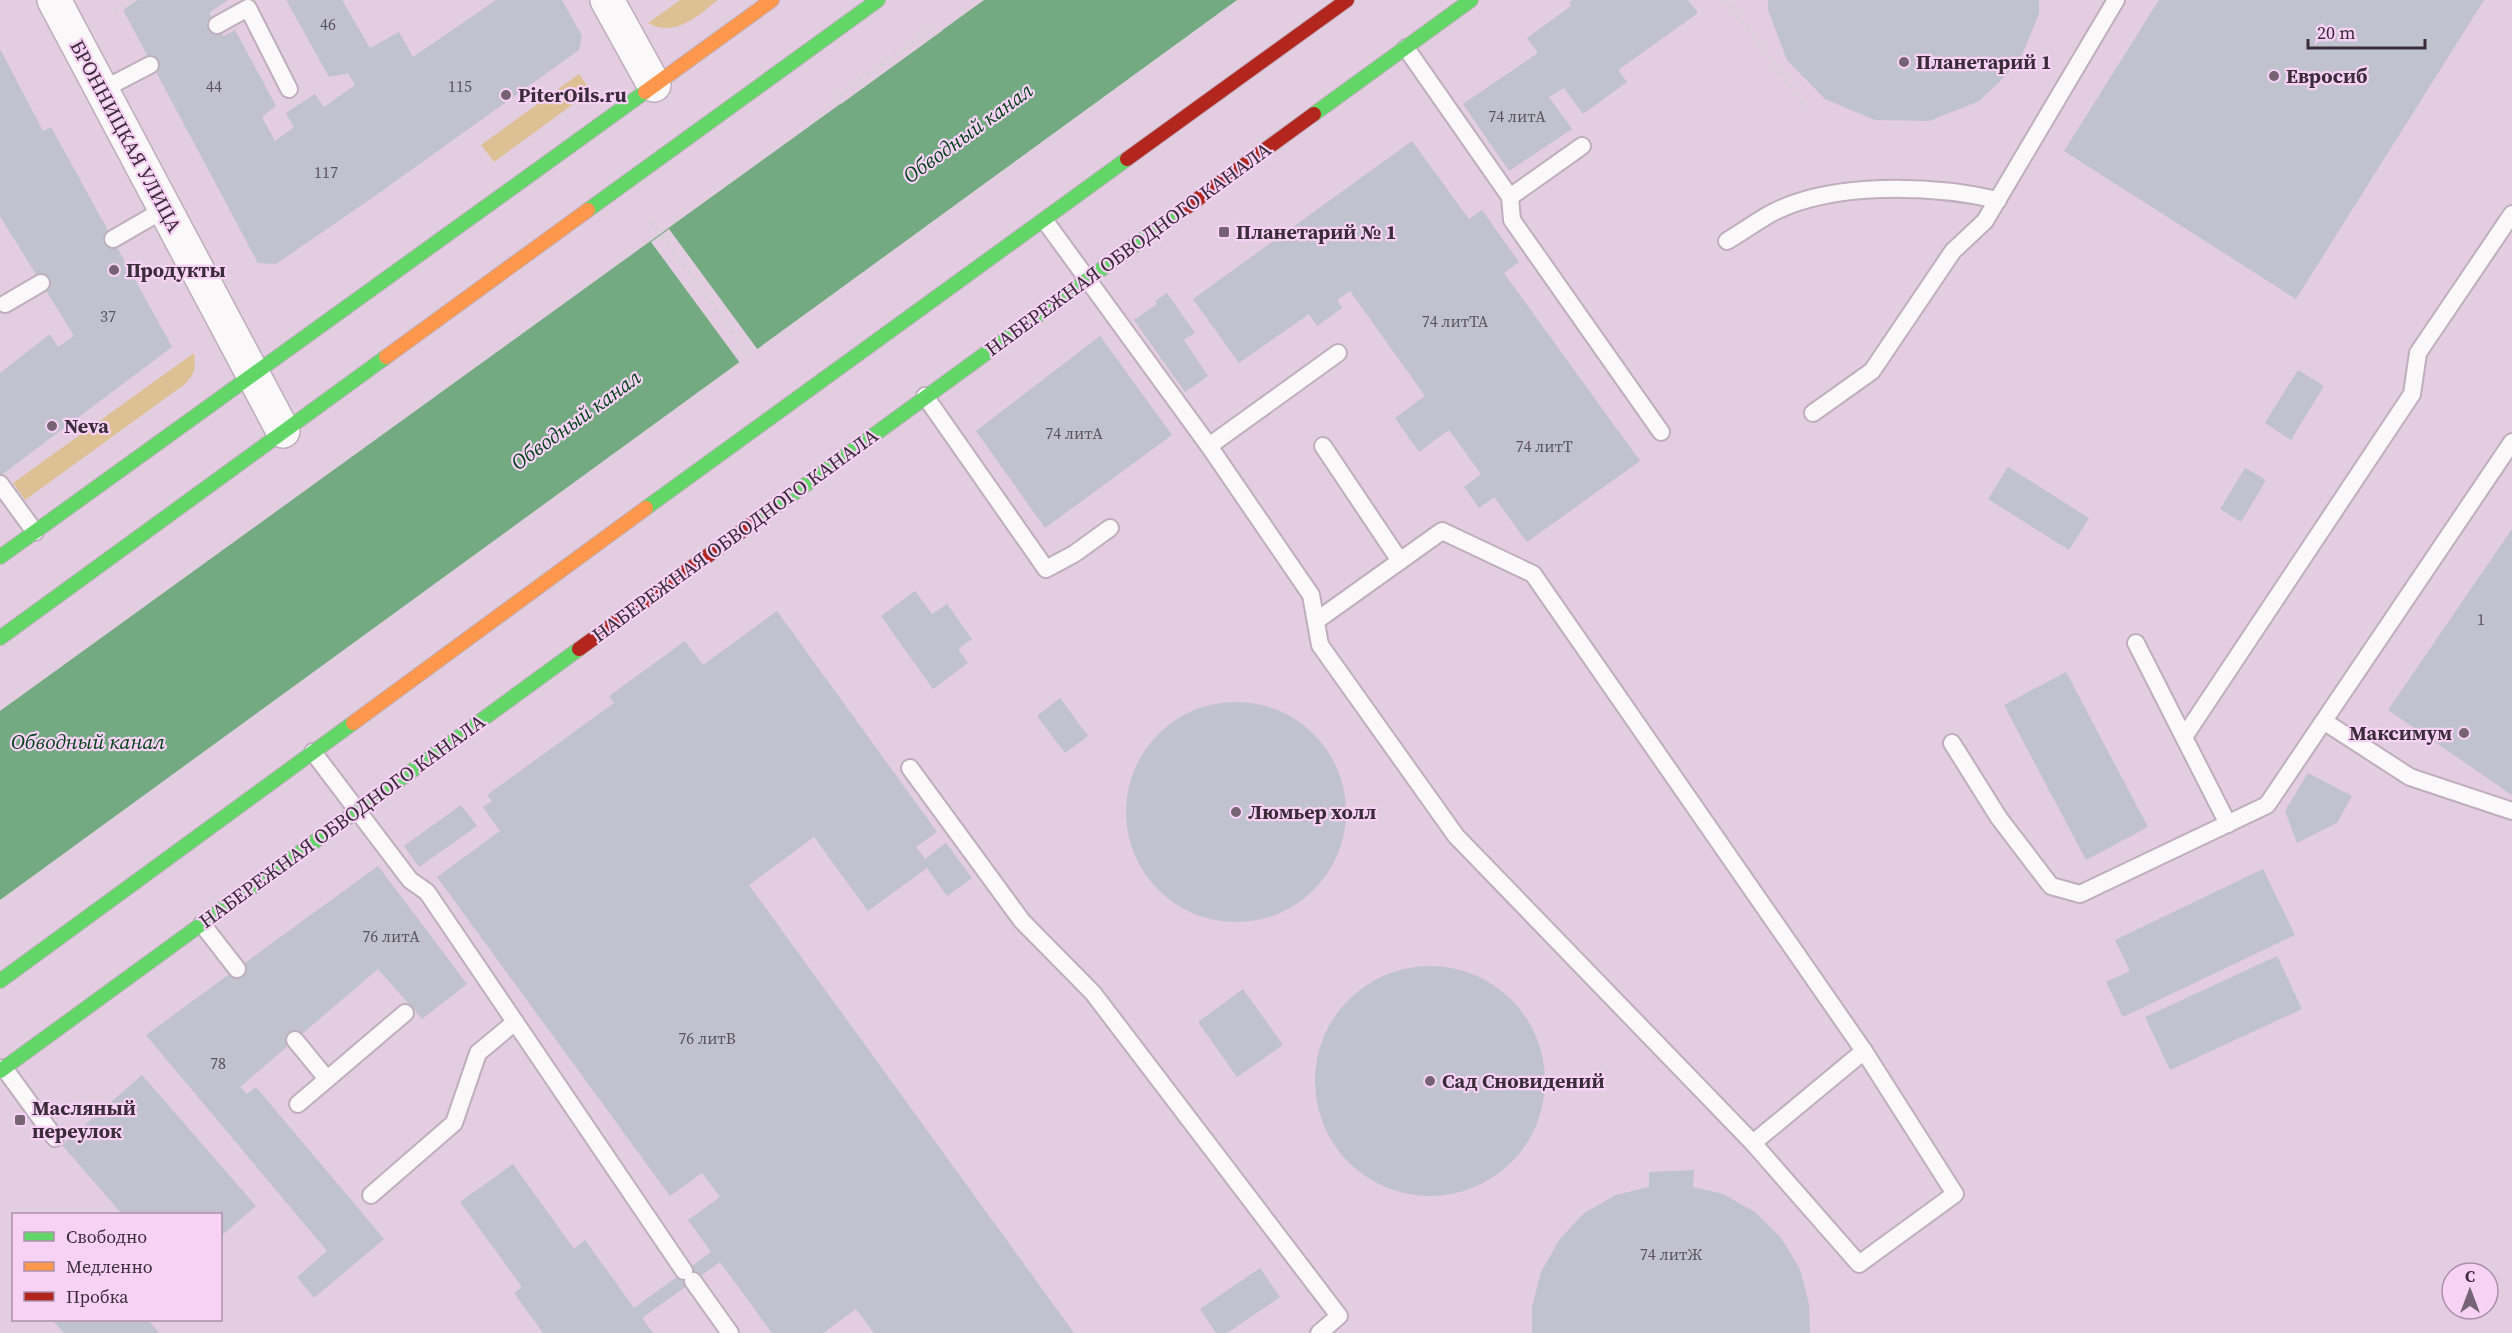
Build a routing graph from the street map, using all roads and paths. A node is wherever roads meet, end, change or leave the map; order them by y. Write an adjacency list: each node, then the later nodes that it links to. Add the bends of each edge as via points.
1 (54, 0): 17 (street, БРОННИЦКАЯ УЛИЦА)
2 (132, 0): 10 (path)
3 (607, 0): 15 (street)
4 (772, 0): 15 (main road)
5 (878, 0): 37 (main road)
6 (1347, 0): 26 (main road)
7 (1471, 0): 13 (main road, НАБЕРЕЖНАЯ ОБВОДНОГО КАНАЛА)
8 (1724, 0): 19 (path)
9 (2116, 0): 22 (lane)
10 (114, 12)
11 (939, 23): 18 (path)
12 (217, 25): 16 (lane, via 248,8)
13 (1406, 48): 21 (lane); 29 (main road, НАБЕРЕЖНАЯ ОБВОДНОГО КАНАЛА)
14 (150, 65): 17 (lane)
15 (654, 85): 34 (main road)
16 (289, 89)
17 (102, 90): 23 (street, БРОННИЦКАЯ УЛИЦА)
18 (837, 97)
19 (1808, 108)
20 (1582, 146): 21 (lane)
21 (1510, 197): 38 (lane, via 1512,220)
22 (1998, 200): 28 (lane, via 1934,191 1854,190 1821,196 1772,213); 36 (lane, via 1985,221 1953,251 1872,371)
23 (165, 209): 27 (lane); 34 (street, БРОННИЦКАЯ УЛИЦА)
24 (2512, 214): 51 (lane, via 2418,353 2412,394)
25 (651, 221): 33 (path)
26 (1045, 221): 29 (lane); 53 (main road)
27 (113, 239)
28 (1727, 241)
29 (1088, 280): 35 (main road, НАБЕРЕЖНАЯ ОБВОДНОГО КАНАЛА); 40 (lane)
30 (41, 283): 31 (lane)
31 (5, 304)
32 (1338, 353): 40 (lane)
33 (750, 355)
34 (252, 374): 37 (street, БРОННИЦКАЯ УЛИЦА); 44 (main road)
35 (925, 396): 43 (lane, via 1046,569); 55 (main road, НАБЕРЕЖНАЯ ОБВОДНОГО КАНАЛА)
36 (1813, 413)
37 (283, 431): 48 (main road)
38 (1661, 432)
39 (2512, 442): 50 (lane)
40 (1209, 446): 47 (lane, via 1311,595)
41 (1323, 446): 46 (lane)
42 (0, 484): 44 (lane)
43 (1110, 528)
44 (35, 532): 45 (main road)
45 (0, 557)
46 (1400, 561): 47 (lane); 64 (lane, via 1442,531 1533,574)
47 (1316, 621): 69 (lane, via 1320,645 1456,836)
48 (0, 638)
49 (2136, 643): 51 (lane)
50 (2325, 722): 56 (lane, via 2410,777); 57 (lane, via 2266,805)
51 (2184, 737): 57 (lane)
52 (1952, 742): 57 (lane, via 1999,818 2051,886 2080,894)
53 (313, 752): 55 (lane); 60 (main road)
54 (910, 768): 72 (lane, via 1022,921 1093,993 1339,1316)
55 (357, 811): 58 (main road, НАБЕРЕЖНАЯ ОБВОДНОГО КАНАЛА); 62 (lane, via 410,880 427,892)
56 (2512, 811)
57 (2228, 824)
58 (202, 924): 59 (lane); 65 (main road, НАБЕРЕЖНАЯ ОБВОДНОГО КАНАЛА)
59 (237, 969)
60 (0, 981)
61 (405, 1013): 66 (lane)
62 (515, 1022): 70 (lane, via 478,1053 454,1123); 71 (lane)
63 (295, 1040): 66 (lane)
64 (1864, 1051): 69 (lane); 69 (lane, via 1955,1194 1859,1264)
65 (2, 1070): 68 (lane)
66 (327, 1079): 67 (lane)
67 (298, 1104)
68 (55, 1137)
69 (1753, 1143)
70 (371, 1195)
71 (730, 1333)
72 (1319, 1333)

